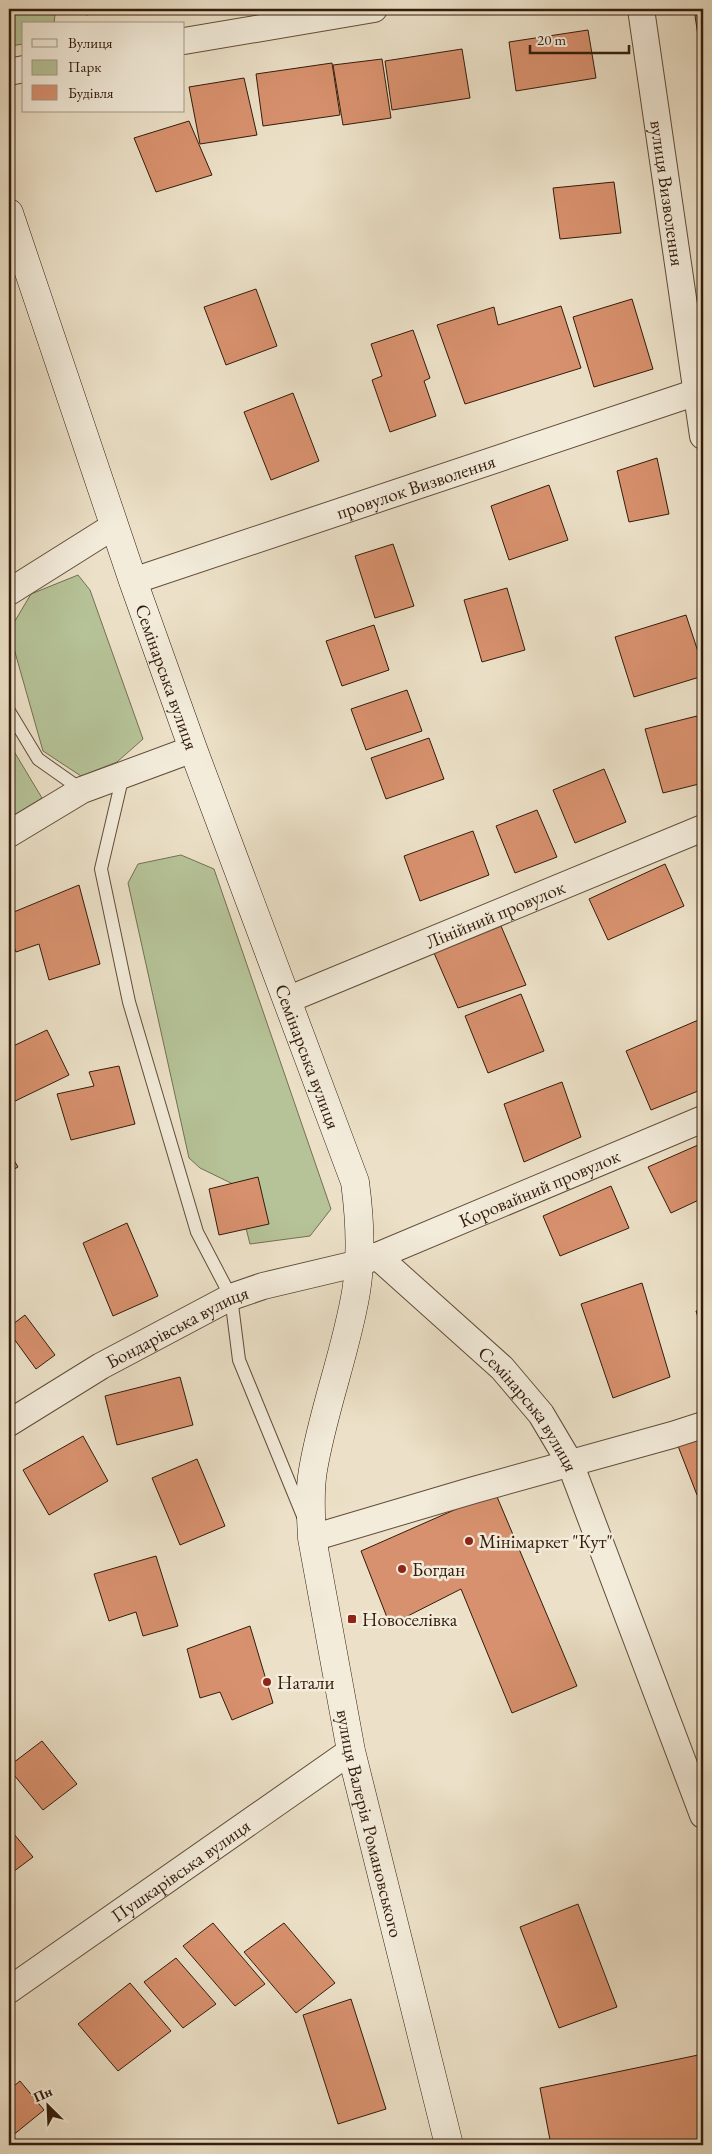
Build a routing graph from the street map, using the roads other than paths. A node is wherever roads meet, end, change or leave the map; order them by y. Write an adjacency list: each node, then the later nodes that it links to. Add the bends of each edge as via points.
1 (374, 9): 3 (street)
2 (641, 9): 7 (street, вулиця Визволення)
3 (185, 41)
4 (22, 69): 5 (street)
5 (9, 72)
6 (9, 213): 9 (street, Семінарська вулиця)
7 (697, 392): 8 (street, вулиця Визволення); 10 (street, провулок Визволення)
8 (703, 436)
9 (114, 526): 10 (street, Семінарська вулиця); 11 (street)
10 (133, 581): 13 (street, Семінарська вулиця)
11 (9, 592)
12 (9, 711): 15 (lane, via 38,759)
13 (193, 749): 14 (street); 18 (street, Семінарська вулиця)
14 (123, 775): 15 (street); 21 (lane, via 101,869 129,1002 197,1232)
15 (82, 790): 17 (street)
16 (703, 828): 18 (street, Лінійний провулок)
17 (9, 834)
18 (287, 1000): 20 (street, Семінарська вулиця, via 355,1182)
19 (703, 1119): 20 (street, Коровайний провулок)
20 (368, 1260): 21 (street, Бондарівська вулиця); 24 (street, Семінарська вулиця, via 502,1368 541,1414); 25 (street, вулиця Валерія Романовського, via 313,1471 310,1503)
21 (231, 1297): 22 (street, Бондарівська вулиця, via 101,1366); 25 (lane, via 239,1360)
22 (9, 1423)
23 (703, 1424): 24 (street)
24 (570, 1463): 25 (street); 27 (street, Семінарська вулиця)
25 (312, 1538): 26 (street, вулиця Валерія Романовського)
26 (351, 1751): 28 (street, Пушкарівська вулиця); 29 (street, вулиця Валерія Романовського)
27 (703, 1815)
28 (9, 1990)
29 (449, 2145)

